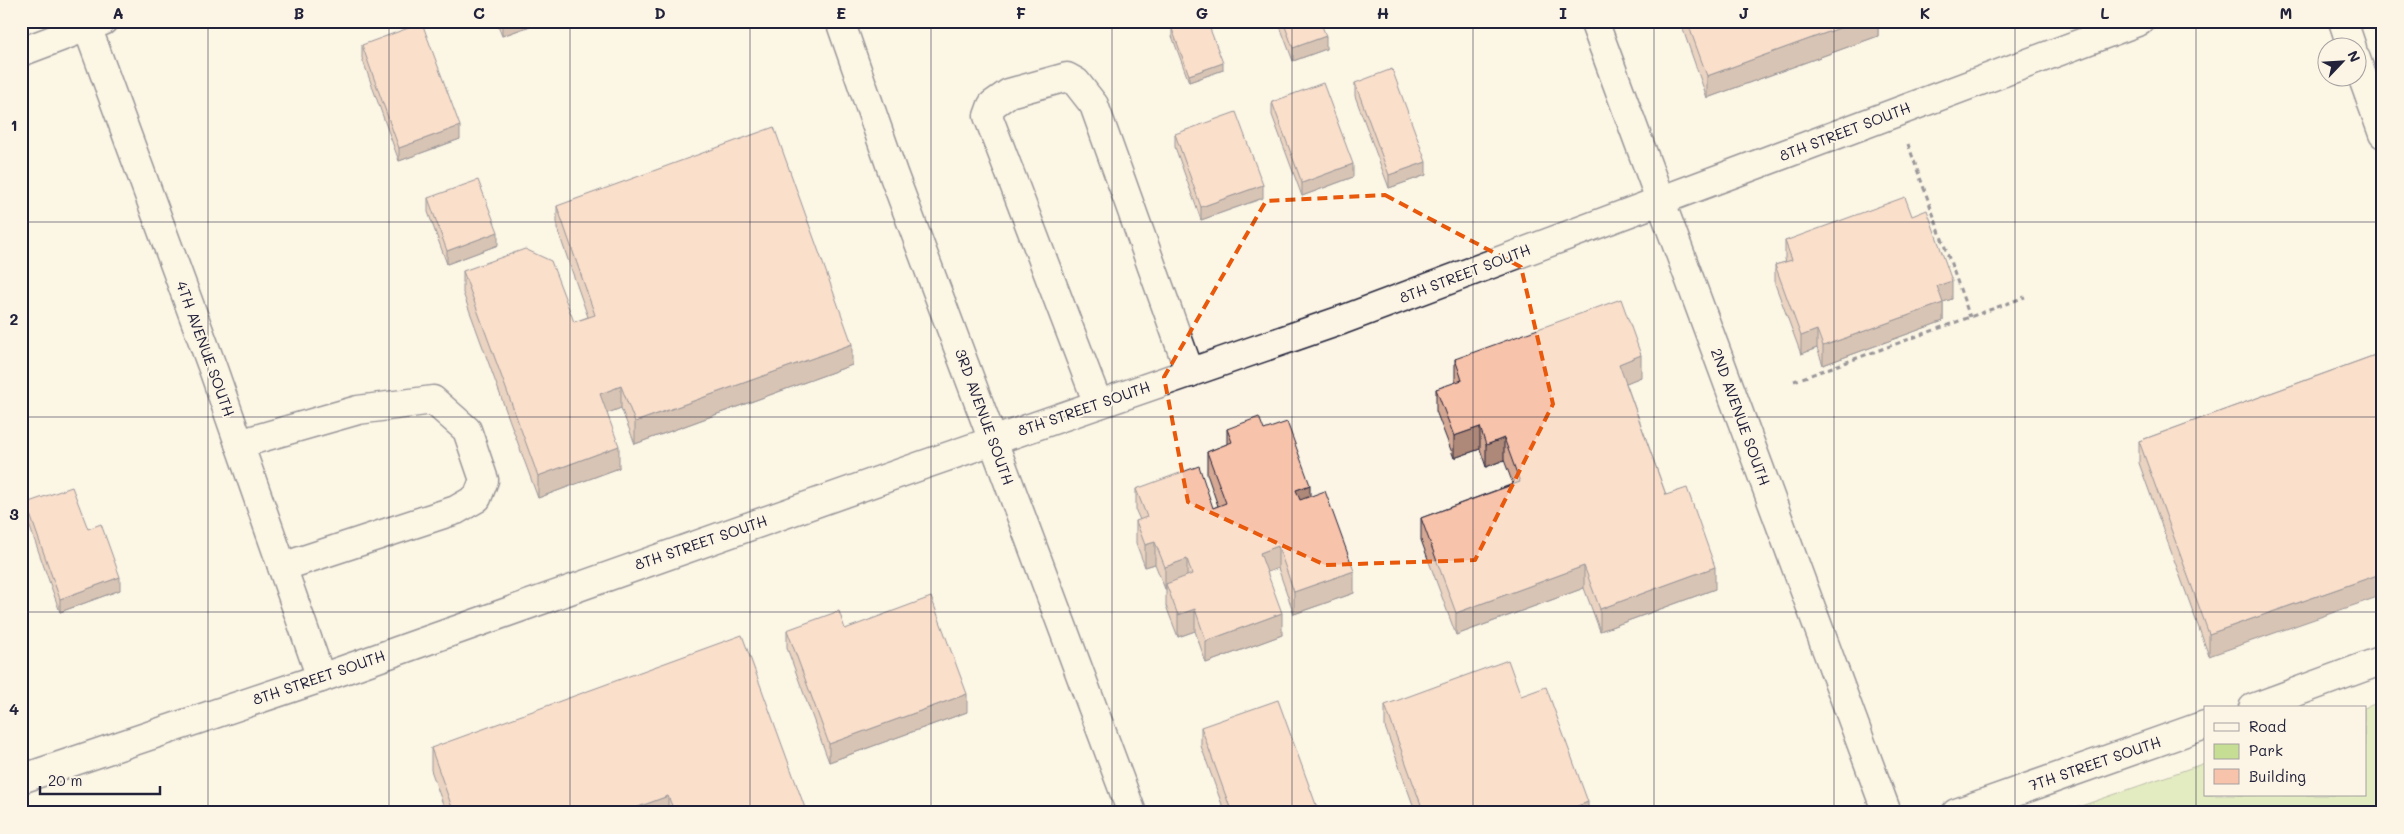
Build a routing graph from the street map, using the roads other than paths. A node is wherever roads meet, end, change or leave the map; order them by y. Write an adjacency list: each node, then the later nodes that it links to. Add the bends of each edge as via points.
1 (840, 21): 13 (street, 3RD AVENUE SOUTH)
2 (1594, 21): 10 (street, 2ND AVENUE SOUTH)
3 (2140, 21): 10 (street, 8TH STREET SOUTH)
4 (2343, 21): 6 (street)
5 (92, 23): 7 (street); 14 (street, 4TH AVENUE SOUTH)
6 (2349, 38)
7 (21, 52)
8 (2366, 87): 9 (street)
9 (2383, 134)
10 (1659, 201): 11 (street, 8TH STREET SOUTH, via 1342,320); 22 (street, 2ND AVENUE SOUTH)
11 (1190, 373): 12 (street, 8TH STREET SOUTH); 12 (street, via 1094,105 1076,82 1067,77 1009,93 992,105 988,116)
12 (1098, 404): 13 (street, 8TH STREET SOUTH)
13 (993, 440): 17 (street, 8TH STREET SOUTH); 21 (street, 3RD AVENUE SOUTH)
14 (239, 444): 15 (street, 4TH AVENUE SOUTH); 15 (street, via 358,410 433,400 467,430 484,480 477,498 456,510)
15 (282, 567): 17 (street, 4TH AVENUE SOUTH)
16 (2383, 660): 18 (street)
17 (320, 678): 20 (street, 8TH STREET SOUTH)
18 (2258, 706)
19 (2204, 725): 23 (street, 7TH STREET SOUTH)
20 (21, 779)
21 (1132, 813)
22 (1887, 813)
23 (1956, 813)

